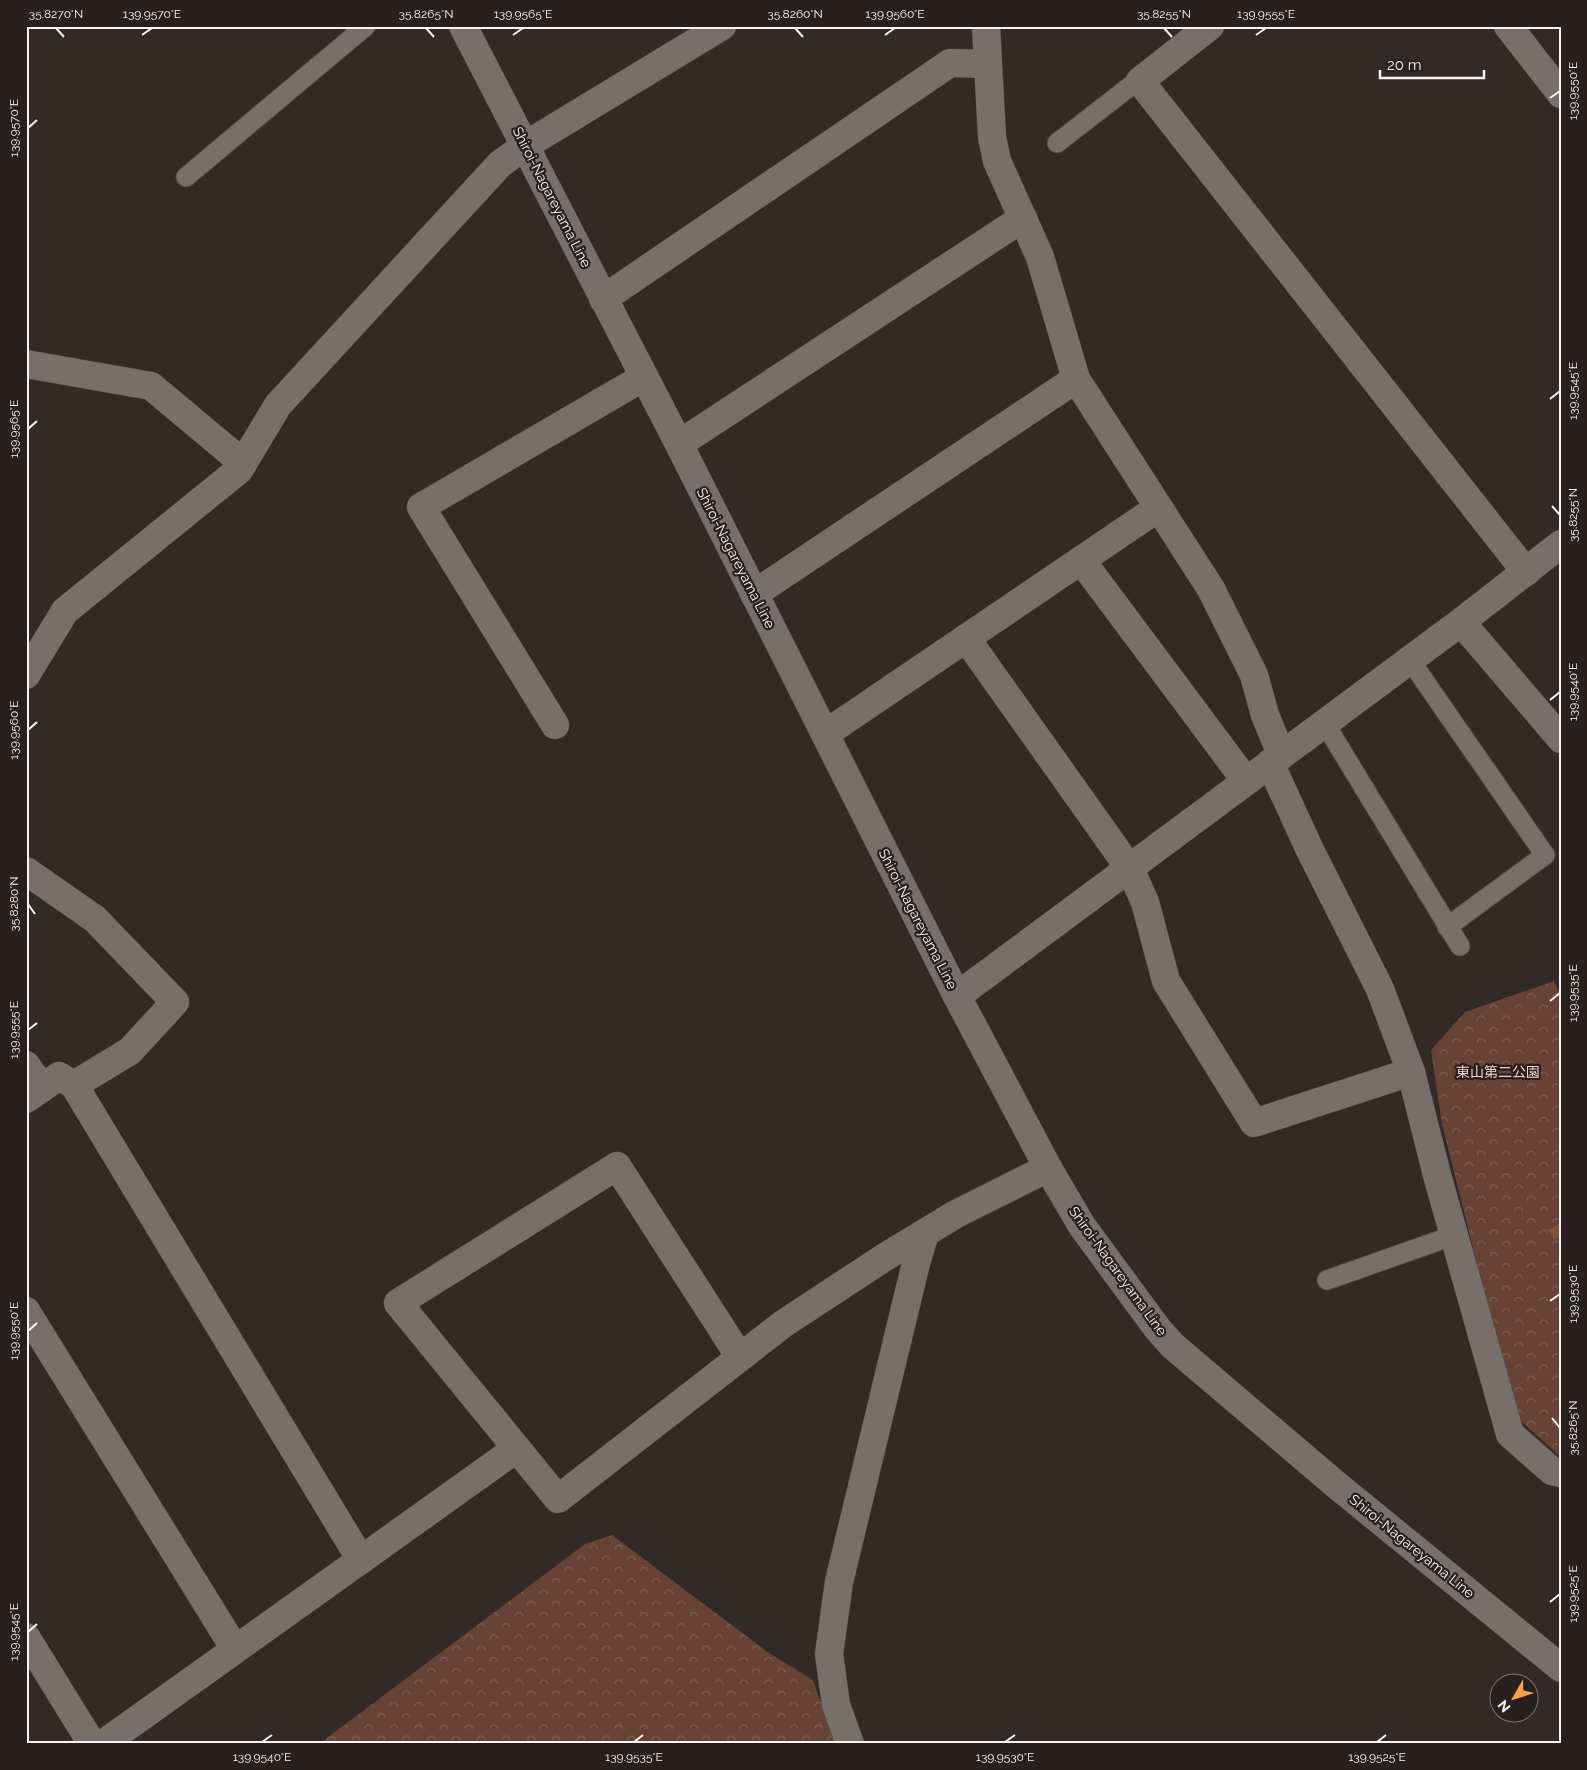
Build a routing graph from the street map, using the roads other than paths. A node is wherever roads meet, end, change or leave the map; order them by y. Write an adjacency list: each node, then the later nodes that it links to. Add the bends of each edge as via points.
1 (366, 26): 12 (lane)
2 (463, 26): 11 (street, Shiroi-Nagareyama Line)
3 (722, 26): 11 (street)
4 (986, 26): 7 (street)
5 (1210, 26): 8 (street)
6 (1508, 26): 9 (street)
7 (987, 64): 13 (street, via 992,137); 14 (street, via 950,63)
8 (1140, 81): 10 (lane); 23 (street)
9 (1561, 94)
10 (1057, 143)
11 (526, 145): 14 (street, Shiroi-Nagareyama Line); 19 (street, via 500,164 278,405)
12 (186, 177)
13 (1023, 218): 17 (street, via 1040,257); 18 (street)
14 (603, 299): 16 (street, Shiroi-Nagareyama Line)
15 (26, 364): 19 (street, via 152,386)
16 (644, 377): 18 (street, Shiroi-Nagareyama Line); 30 (street, via 422,508)
17 (1076, 380): 20 (street); 24 (street)
18 (679, 444): 24 (street, Shiroi-Nagareyama Line)
19 (244, 463): 28 (street, via 65,611)
20 (1158, 508): 22 (street); 33 (street, via 1211,589 1254,675)
21 (1561, 544): 23 (street)
22 (1081, 560): 26 (street); 34 (street)
23 (1526, 572): 25 (street)
24 (754, 594): 31 (street, Shiroi-Nagareyama Line)
25 (1461, 622): 27 (street); 32 (street)
26 (966, 638): 31 (street); 35 (street)
27 (1410, 660): 29 (street); 37 (lane, via 1544,854)
28 (27, 673)
29 (1324, 722): 33 (street); 37 (lane)
30 (556, 725)
31 (825, 734): 39 (street, Shiroi-Nagareyama Line)
32 (1561, 739)
33 (1276, 759): 34 (street); 41 (street, via 1309,848 1380,989)
34 (1246, 781): 35 (street)
35 (1130, 869): 39 (street); 41 (street, via 1145,902 1166,982 1254,1123)
36 (26, 871): 42 (street, via 95,919 175,1002 130,1051)
37 (1448, 927): 38 (lane)
38 (1460, 946)
39 (957, 996): 44 (street, Shiroi-Nagareyama Line)
40 (26, 1066): 43 (street)
41 (1412, 1072): 46 (street)
42 (74, 1085): 43 (street, via 58,1076); 52 (street)
43 (34, 1093)
44 (1048, 1168): 45 (street); 55 (street, Shiroi-Nagareyama Line, via 1082,1226 1172,1345 1334,1483)
45 (925, 1233): 49 (street, via 783,1324); 58 (street, via 839,1582 830,1654 836,1705)
46 (1455, 1235): 47 (lane); 51 (street, via 1510,1434 1552,1471)
47 (1327, 1280)
48 (26, 1310): 54 (street)
49 (740, 1357): 50 (street, via 558,1499); 50 (street, via 617,1166 398,1303)
50 (516, 1449): 52 (street)
51 (1561, 1473)
52 (361, 1560): 54 (street)
53 (26, 1637): 56 (street)
54 (235, 1650): 57 (street)
55 (1561, 1668)
56 (92, 1744)
57 (103, 1744)
58 (850, 1744)

